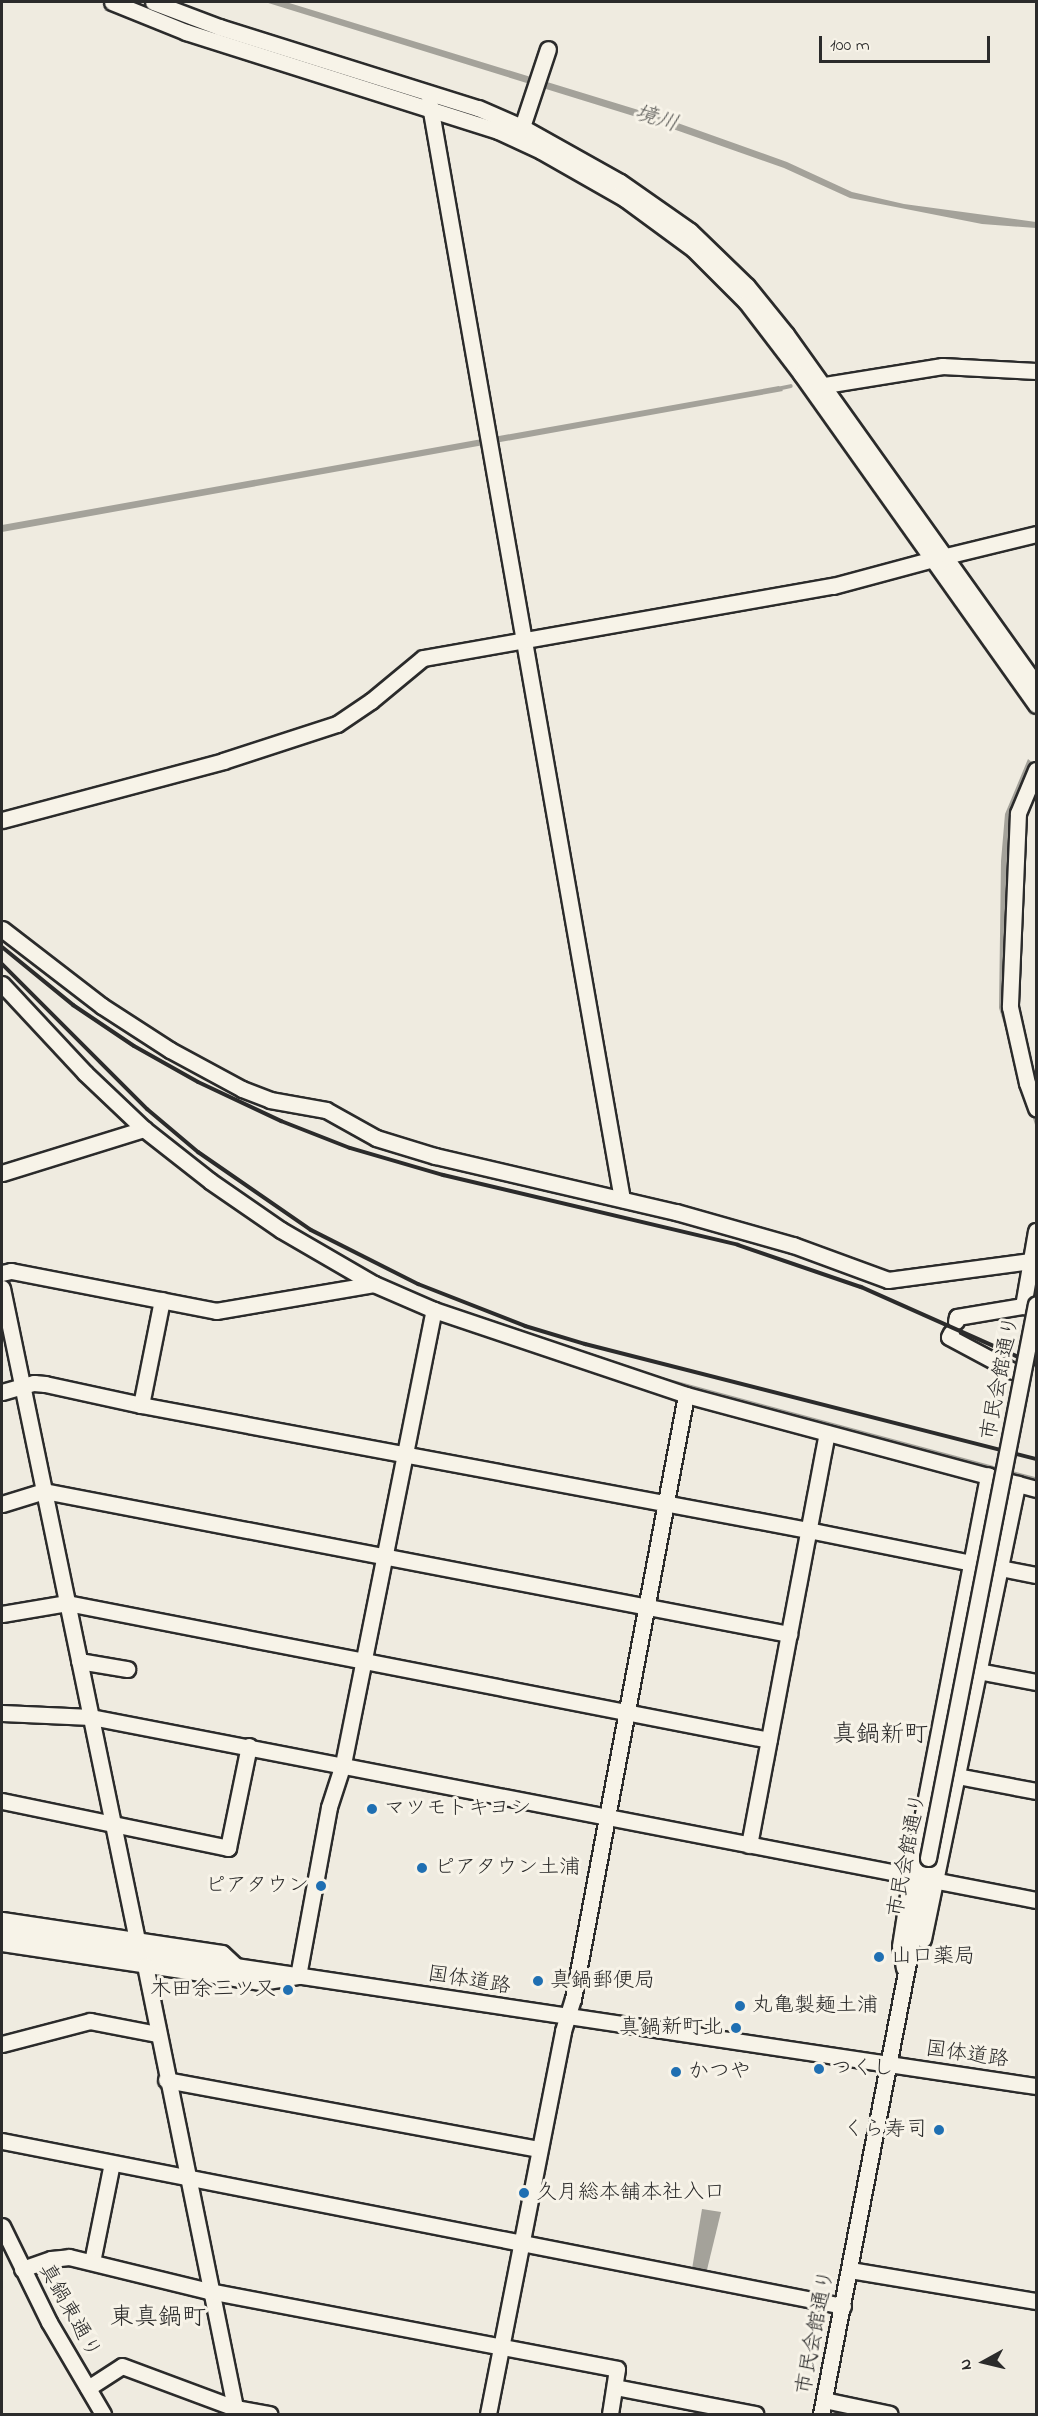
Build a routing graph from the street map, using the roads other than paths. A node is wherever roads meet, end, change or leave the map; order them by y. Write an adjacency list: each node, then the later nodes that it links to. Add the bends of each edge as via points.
1 (112, 2): 5 (street, via 186,32)
2 (153, 2): 4 (street, via 219,27)
3 (548, 51): 6 (street)
4 (428, 92): 5 (street); 6 (street)
5 (431, 109): 10 (street, via 498,131 541,151 625,199 693,249 746,302); 11 (street)
6 (522, 127): 8 (street, via 620,182 690,231 747,286)
7 (1036, 370): 8 (street, via 942,366)
8 (825, 385): 10 (street)
9 (1036, 534): 10 (street)
10 (939, 557): 11 (street, via 833,586); 12 (street); 13 (street)
11 (522, 639): 15 (street, via 423,658 337,724 211,764); 21 (street)
12 (1036, 685)
13 (1036, 705)
14 (1036, 770): 18 (street, via 1018,813 1010,1007)
15 (2, 820)
16 (2, 929): 21 (street, via 102,1006 170,1050 242,1089 270,1100 326,1110 376,1138 435,1156)
17 (2, 984): 19 (street)
18 (1036, 1108)
19 (144, 1129): 20 (street); 25 (street, via 281,1230)
20 (2, 1173)
21 (622, 1199): 23 (street, via 793,1245 888,1280)
22 (1036, 1231): 23 (street, 市民会館通り)
23 (1031, 1261): 28 (street, 市民会館通り)
24 (2, 1273): 27 (street, via 11,1271)
25 (374, 1284): 27 (street, via 216,1311); 29 (street)
26 (2, 1288): 31 (street)
27 (162, 1300): 34 (street)
28 (1032, 1306): 30 (street, via 957,1317 949,1337); 69 (street, 市民会館通り, bridge)
29 (434, 1311): 33 (street); 36 (street)
30 (1013, 1371)
31 (21, 1385): 32 (street); 34 (street, via 45,1383); 40 (street)
32 (2, 1392)
33 (687, 1395): 35 (street); 42 (street)
34 (141, 1405): 36 (street)
35 (827, 1432): 37 (street); 43 (street)
36 (405, 1454): 42 (street); 44 (street)
37 (988, 1475): 38 (street); 45 (street)
38 (1017, 1484): 39 (street); 46 (street)
39 (1036, 1489)
40 (44, 1491): 41 (street); 44 (street); 48 (street)
41 (2, 1504)
42 (666, 1505): 43 (street); 49 (street)
43 (808, 1530): 45 (street); 51 (street)
44 (386, 1556): 49 (street); 52 (street)
45 (972, 1563): 69 (street)
46 (1000, 1568): 47 (street); 55 (street)
47 (1036, 1575)
48 (67, 1603): 50 (street); 52 (street); 53 (street)
49 (647, 1608): 51 (street); 57 (street)
50 (2, 1614)
51 (789, 1634): 60 (street)
52 (365, 1660): 57 (street); 62 (street)
53 (79, 1661): 54 (street); 59 (street)
54 (127, 1669)
55 (978, 1671): 56 (street); 63 (street)
56 (1036, 1682)
57 (628, 1712): 60 (street); 66 (street)
58 (2, 1713): 59 (street)
59 (91, 1717): 61 (street); 67 (street)
60 (769, 1740): 68 (street)
61 (249, 1746): 62 (street); 67 (street, via 228,1848)
62 (343, 1764): 66 (street); 77 (street, via 329,1807)
63 (957, 1776): 64 (street); 69 (street)
64 (1036, 1791)
65 (2, 1801): 67 (street)
66 (608, 1816): 68 (street); 78 (street)
67 (113, 1825): 73 (street)
68 (749, 1845): 69 (street)
69 (924, 1878): 70 (street); 81 (street, 市民会館通り)
70 (1036, 1900)
71 (2, 1920): 73 (street)
72 (2, 1931): 76 (street, 国体道路)
73 (137, 1940): 76 (street, via 222,1953)
74 (2, 1943): 75 (street)
75 (145, 1965): 77 (street, via 261,1982); 79 (street)
76 (236, 1966): 77 (street, 国体道路)
77 (298, 1976): 78 (street, 国体道路)
78 (568, 2017): 81 (street, 国体道路); 85 (street)
79 (157, 2034): 80 (street, via 90,2021); 82 (street)
80 (2, 2044)
81 (889, 2065): 83 (street, 国体道路); 92 (street, 市民会館通り)
82 (166, 2080): 85 (street); 87 (street)
83 (1036, 2086)
84 (2, 2141): 86 (street)
85 (540, 2149): 89 (street)
86 (112, 2163): 87 (street); 90 (street)
87 (186, 2177): 89 (street); 93 (street)
88 (2, 2226): 91 (street, 真鍋東通り)
89 (521, 2243): 95 (street); 96 (street)
90 (92, 2262): 91 (street, via 69,2257); 93 (street)
91 (22, 2269): 98 (street, 真鍋東通り)
92 (850, 2270): 94 (street); 95 (street, 市民会館通り)
93 (209, 2291): 96 (street); 100 (street)
94 (1036, 2301)
95 (843, 2306): 99 (street, 市民会館通り)
96 (502, 2346): 97 (street, via 617,2369); 103 (street)
97 (615, 2387): 104 (street); 105 (street)
98 (88, 2388): 100 (street, via 122,2366); 101 (street, 真鍋東通り)
99 (822, 2407): 106 (street)
100 (236, 2411): 102 (street)
101 (103, 2415)
102 (269, 2415)
103 (489, 2415)
104 (610, 2415)
105 (755, 2415)
106 (890, 2415)

